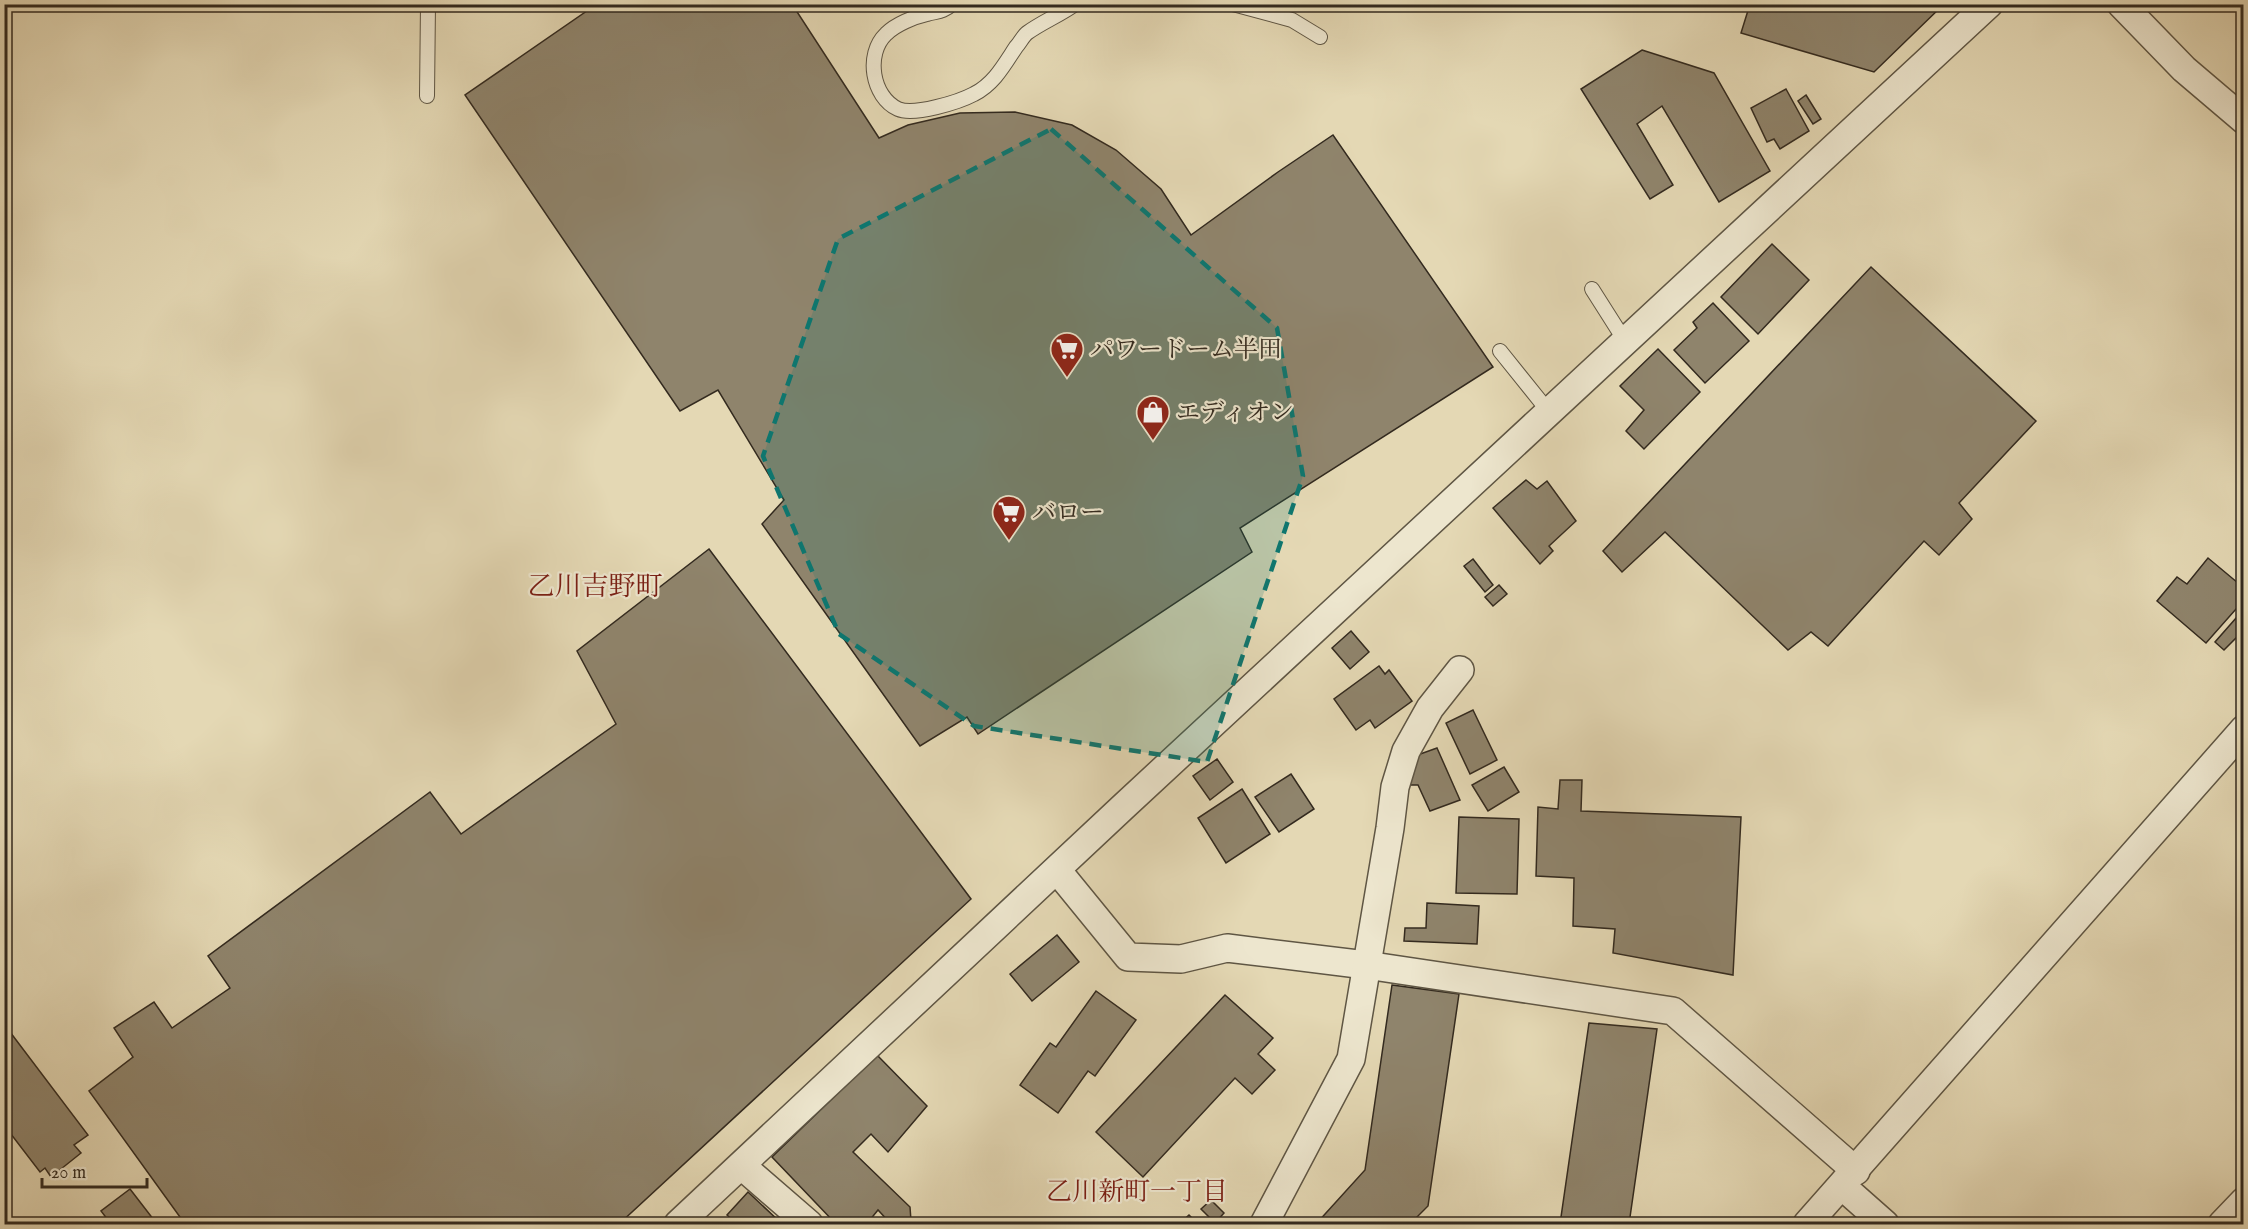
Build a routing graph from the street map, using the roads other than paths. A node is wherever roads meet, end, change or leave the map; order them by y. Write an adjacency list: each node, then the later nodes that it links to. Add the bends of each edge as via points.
1 (428, 4): 8 (lane)
2 (952, 4): 3 (lane, via 943,12 902,24 886,34 876,49 874,73 878,88 899,109 913,111 939,106 989,86 1026,34)
3 (1075, 4)
4 (1233, 4): 7 (lane, via 1292,21)
5 (1989, 4): 11 (street)
6 (2121, 4): 9 (street, via 2184,69)
7 (1320, 37)
8 (427, 96)
9 (2244, 120)
10 (1592, 289): 11 (lane)
11 (1625, 341): 13 (street)
12 (1500, 351): 13 (lane)
13 (1549, 412): 16 (street)
14 (1460, 670): 17 (street, via 1430,708 1406,751 1395,787)
15 (2244, 729): 19 (street)
16 (1057, 870): 17 (street, via 1128,957 1181,960 1227,948); 18 (street)
17 (1366, 965): 19 (street, via 1673,1011); 23 (street, via 1351,1059)
18 (742, 1166): 21 (street); 22 (street)
19 (1849, 1179): 24 (street); 25 (street)
20 (2244, 1201): 26 (street)
21 (678, 1224)
22 (809, 1224)
23 (1264, 1224)
24 (1807, 1224)
25 (1885, 1224)
26 (2222, 1224)

